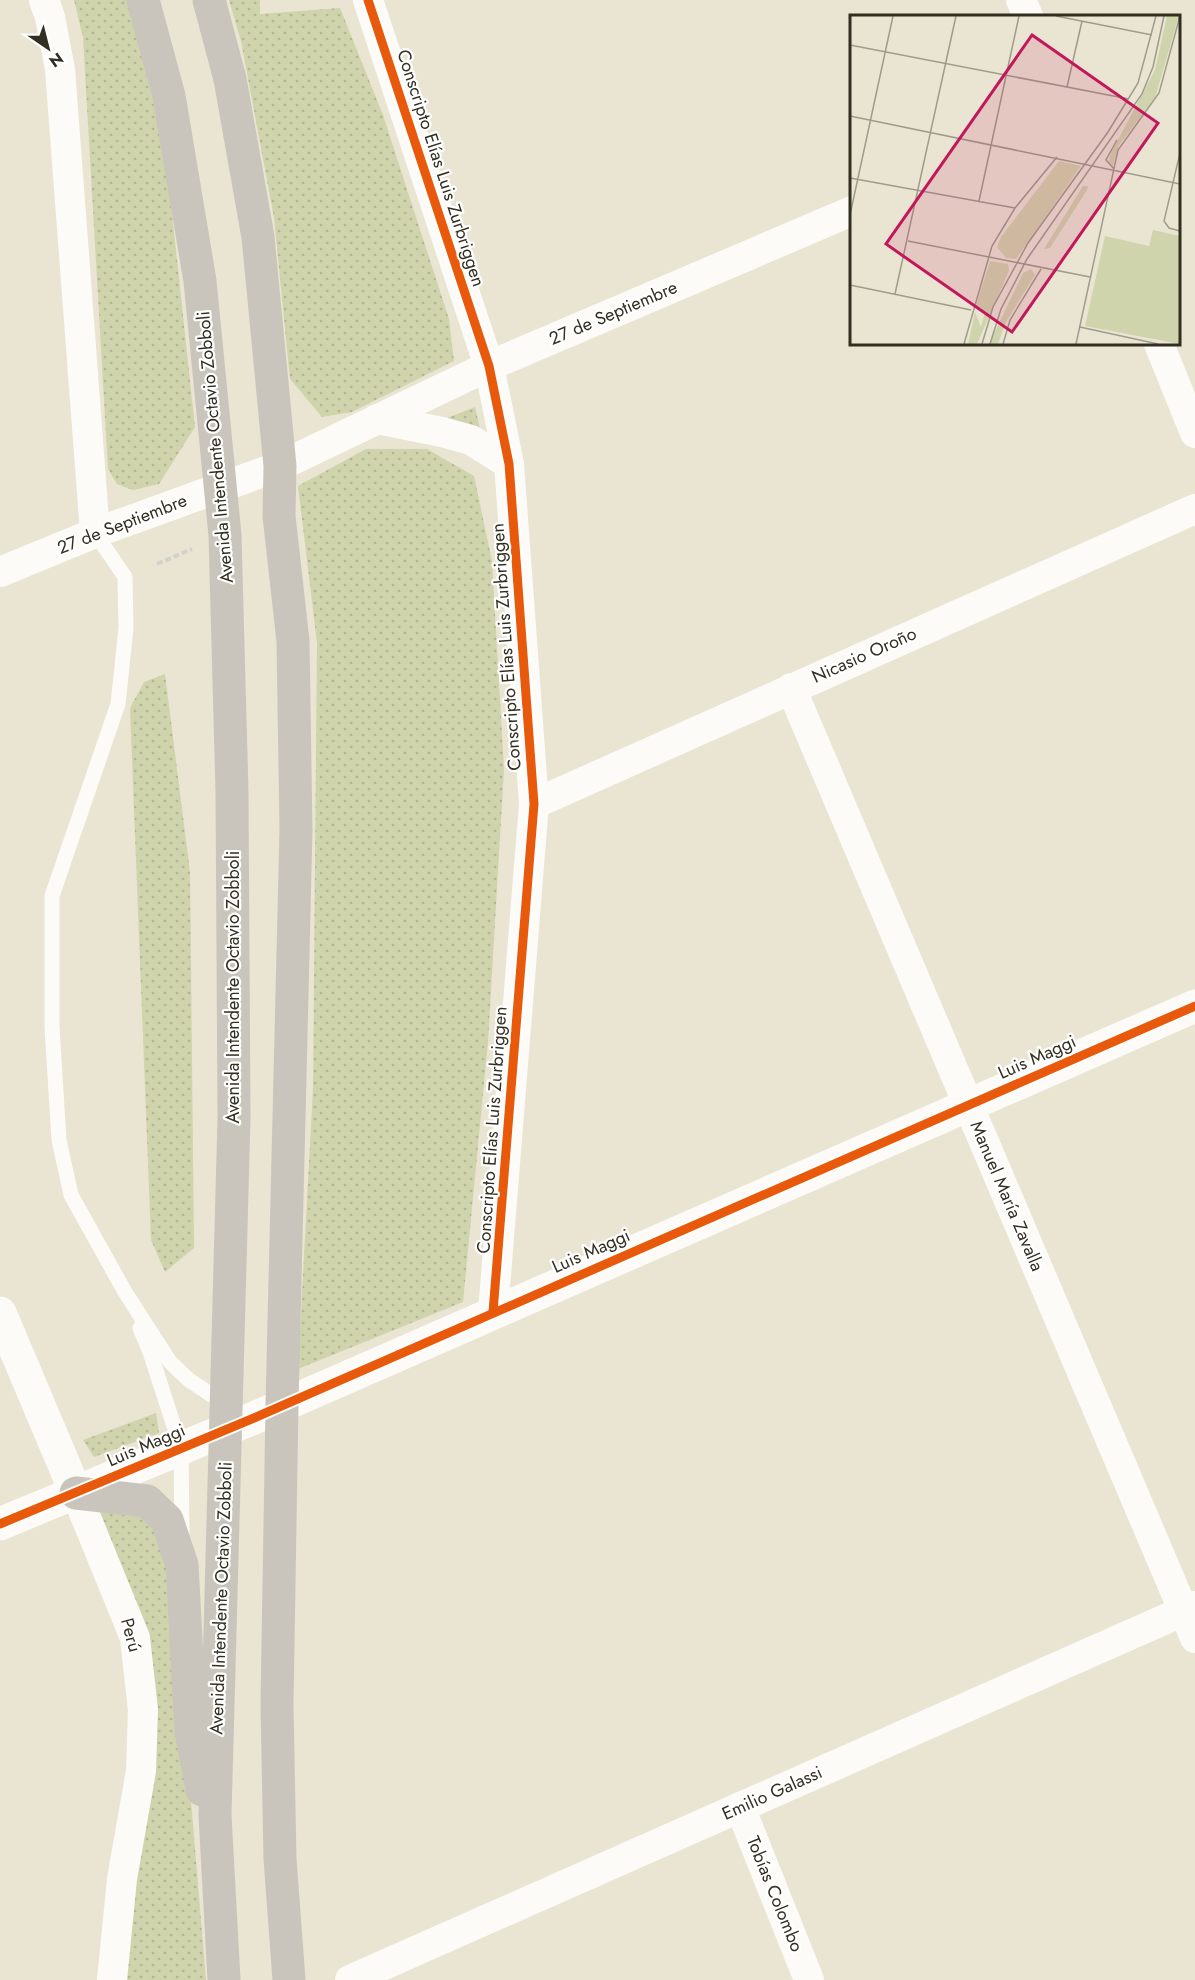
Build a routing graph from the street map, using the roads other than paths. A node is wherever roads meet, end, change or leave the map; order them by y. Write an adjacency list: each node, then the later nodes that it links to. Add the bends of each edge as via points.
1 (44, 0): 16 (street, via 60,69)
2 (143, 0): 14 (main road, Avenida Intendente Octavio Zobboli, via 169,96 200,281)
3 (209, 0): 13 (main road, via 230,79 258,237)
4 (368, 0): 9 (street, Conscripto Elías Luis Zurbriggen)
5 (1021, 0): 6 (street)
6 (1028, 15)
7 (850, 212): 9 (street, 27 de Septiembre)
8 (1159, 345): 11 (street)
9 (489, 366): 10 (street, 27 de Septiembre); 12 (street, Conscripto Elías Luis Zurbriggen)
10 (377, 419): 12 (street, via 471,440); 13 (street, 27 de Septiembre)
11 (1195, 433)
12 (509, 464): 19 (street, Conscripto Elías Luis Zurbriggen)
13 (280, 466): 14 (street, 27 de Septiembre); 25 (main road, via 279,516 293,640 296,830)
14 (221, 487): 16 (street, 27 de Septiembre); 26 (main road, Avenida Intendente Octavio Zobboli, via 232,792 234,1118)
15 (1195, 509): 18 (street, Nicasio Oroño)
16 (95, 533): 17 (street, 27 de Septiembre); 22 (lane, via 125,577 126,628 118,704 52,896 52,1027 59,1140 71,1195)
17 (0, 572)
18 (791, 688): 19 (street, Nicasio Oroño); 21 (street, Manuel María Zavalla)
19 (534, 804): 23 (street, Conscripto Elías Luis Zurbriggen)
20 (1195, 1006): 21 (street, Luis Maggi)
21 (969, 1105): 23 (street, Luis Maggi); 31 (street, Manuel María Zavalla)
22 (125, 1292): 26 (lane, via 170,1362); 27 (lane, via 150,1352)
23 (493, 1312): 25 (street, Luis Maggi)
24 (0, 1313): 28 (street, Perú)
25 (282, 1404): 26 (street, Luis Maggi); 37 (main road, via 277,1705 280,1859)
26 (226, 1417): 27 (street, Luis Maggi); 34 (main road, Avenida Intendente Octavio Zobboli, via 215,1815)
27 (181, 1448): 28 (street, Luis Maggi); 30 (lane)
28 (76, 1493): 29 (street, Luis Maggi); 30 (main road, via 147,1501 167,1520); 35 (street, Perú, via 135,1638 143,1710 141,1771 122,1879)
29 (0, 1524)
30 (182, 1565): 34 (main road, via 191,1731)
31 (1189, 1608): 32 (street, Manuel María Zavalla); 33 (street, Emilio Galassi)
32 (1195, 1638)
33 (740, 1808): 38 (street, Emilio Galassi); 39 (street, Tobías Colombo)
34 (219, 1888): 36 (main road, Avenida Intendente Octavio Zobboli)
35 (112, 1980)
36 (224, 1980)
37 (289, 1980)
38 (350, 1980)
39 (809, 1980)

